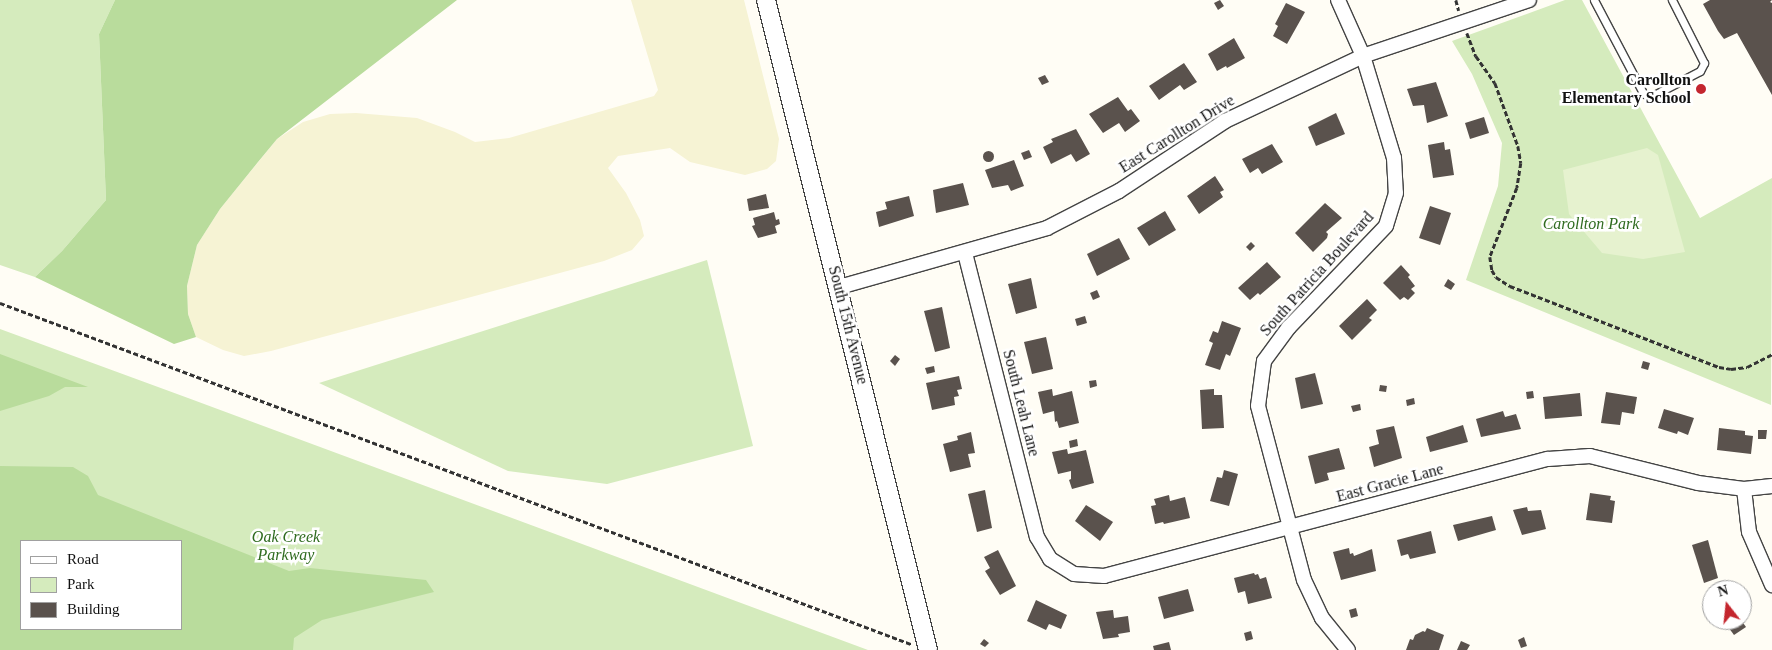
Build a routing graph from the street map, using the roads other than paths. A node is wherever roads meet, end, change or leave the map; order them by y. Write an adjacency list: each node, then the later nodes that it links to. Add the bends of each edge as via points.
1 (766, 0): 8 (street, South 15th Avenue)
2 (1338, 0): 6 (street, South Patricia Boulevard)
3 (1529, 0): 6 (street, East Carollton Drive)
4 (1594, 0): 5 (lane, via 1643,93 1650,97 1700,71 1704,63)
5 (1672, 0)
6 (1363, 56): 7 (street, East Carollton Drive, via 1226,122 1119,191 1047,228); 11 (street, South Patricia Boulevard, via 1394,158 1396,193 1386,226 1289,327 1264,361 1258,406)
7 (965, 253): 8 (street, East Carollton Drive); 12 (street, South Leah Lane, via 1037,537)
8 (839, 287): 14 (street, South 15th Avenue)
9 (1772, 486): 10 (street, East Gracie Lane)
10 (1744, 489): 11 (street, East Gracie Lane, via 1698,483 1590,456 1565,458); 13 (street, via 1749,532)
11 (1289, 528): 12 (street, East Gracie Lane, via 1104,576 1074,574); 15 (street, South Patricia Boulevard, via 1304,580 1322,618)
12 (1050, 558)
13 (1772, 585)
14 (923, 649)
15 (1348, 650)

